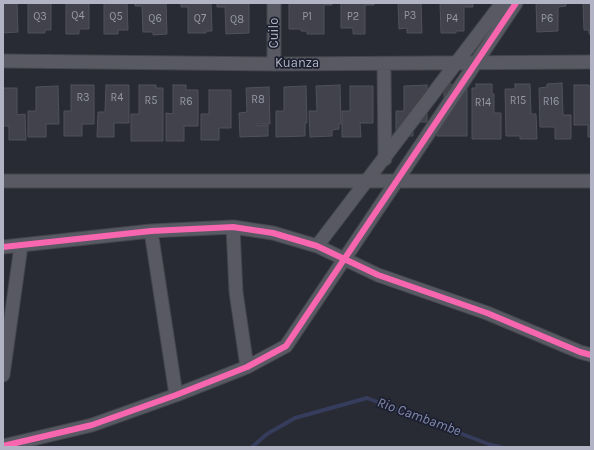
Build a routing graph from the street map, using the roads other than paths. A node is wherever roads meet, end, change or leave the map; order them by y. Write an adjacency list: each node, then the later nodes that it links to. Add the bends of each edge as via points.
1 (274, 3): 6 (street, Cuilo)
2 (502, 3): 14 (street)
3 (516, 3): 17 (street, via 286,346)
4 (3, 61): 6 (street, Kuanza)
5 (591, 62): 6 (street, Kuanza)
6 (274, 64)
7 (384, 69): 9 (street)
8 (3, 181): 9 (street)
9 (385, 181): 10 (street)
10 (591, 181)
11 (233, 227): 12 (street); 14 (street, via 273,233); 17 (street, via 236,292)
12 (151, 231): 13 (street); 19 (street)
13 (21, 246): 15 (street); 18 (street)
14 (317, 246): 16 (street, via 378,275 487,313)
15 (3, 247)
16 (591, 355)
17 (247, 366): 19 (street)
18 (3, 375)
19 (176, 395): 20 (street, via 92,425)
20 (5, 443)

